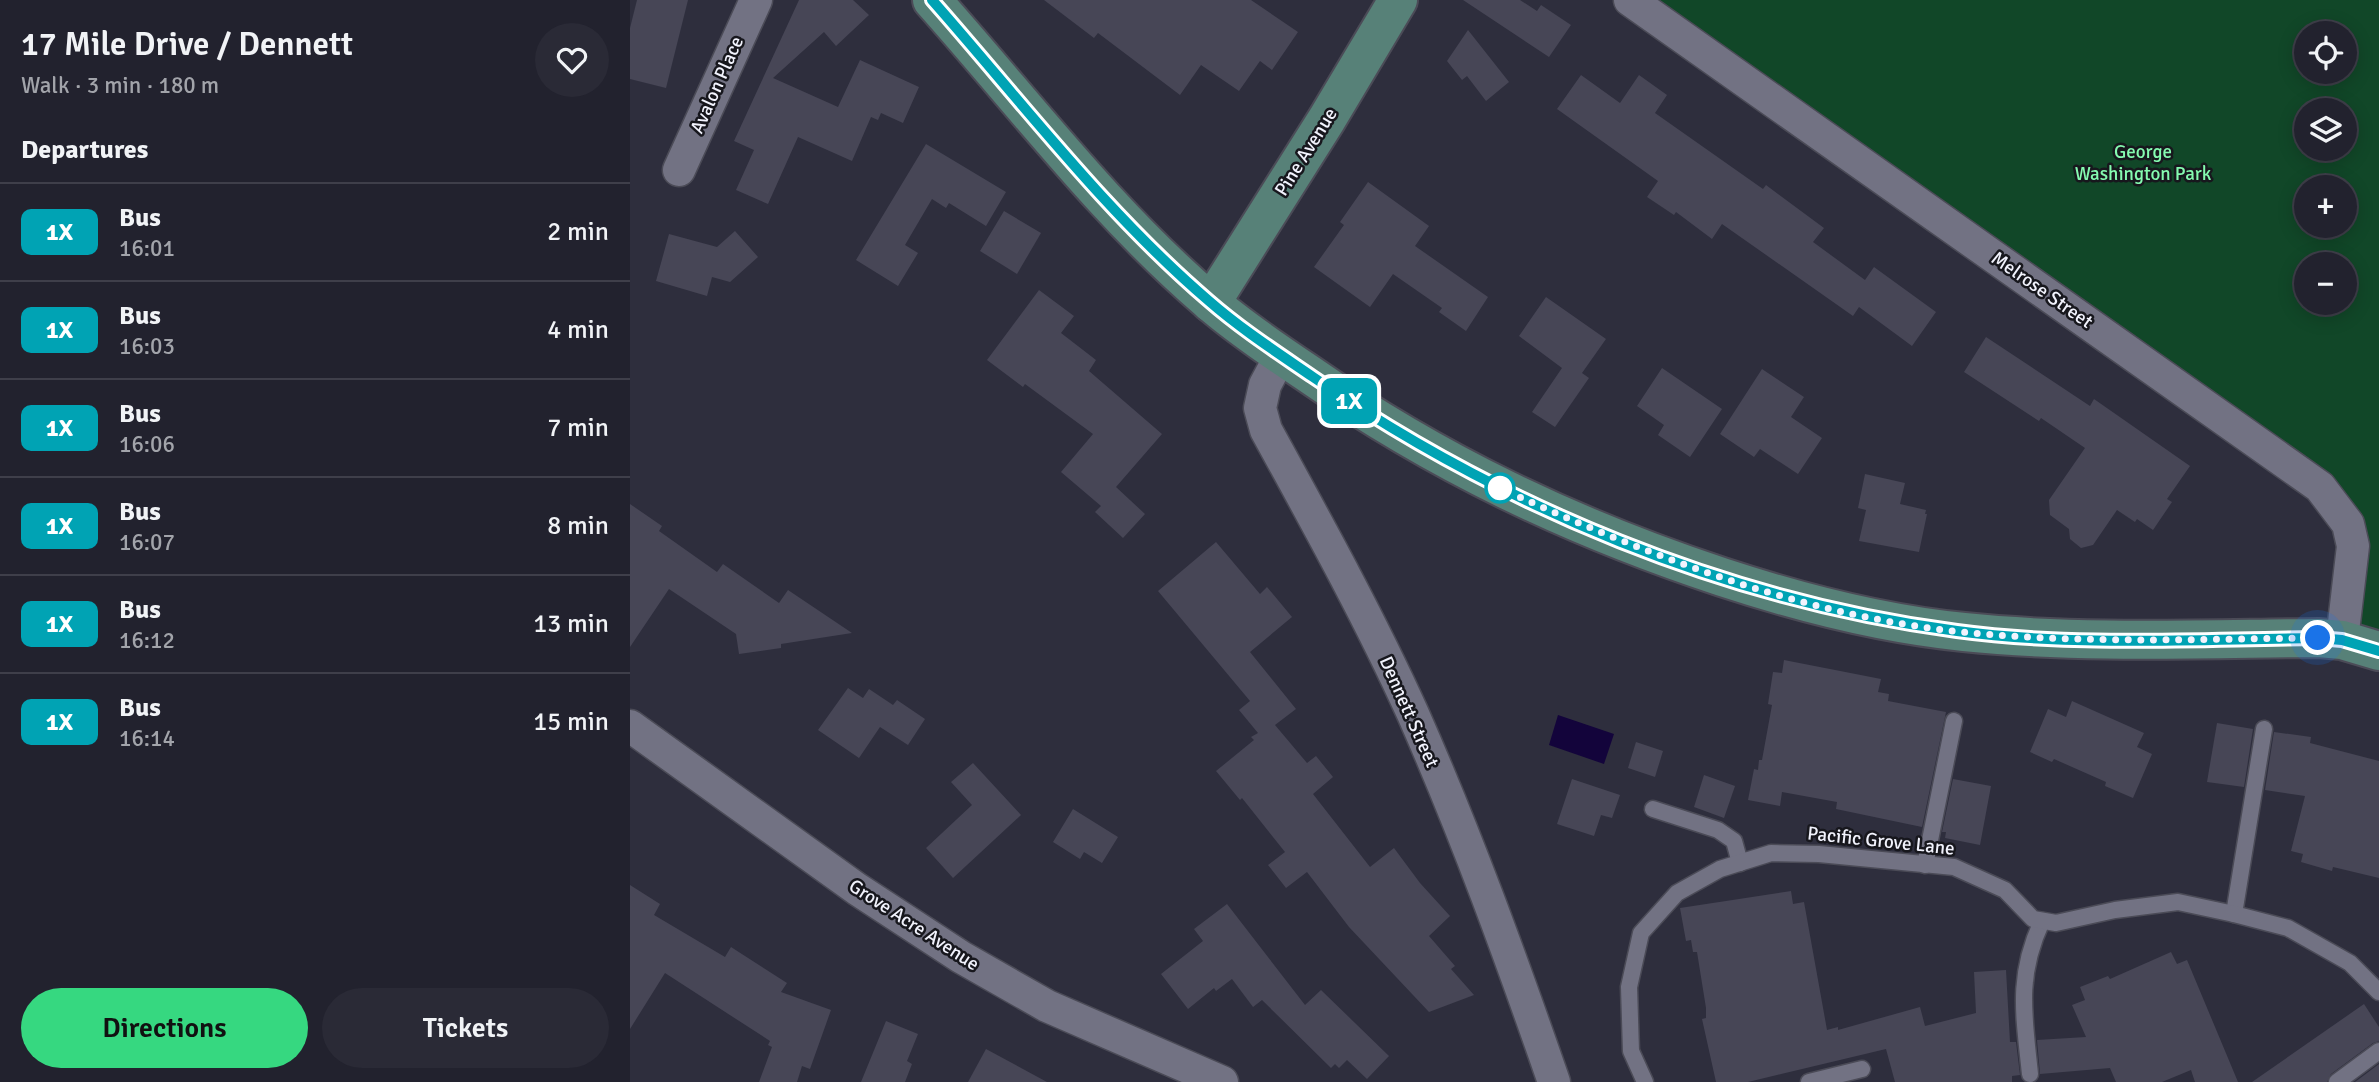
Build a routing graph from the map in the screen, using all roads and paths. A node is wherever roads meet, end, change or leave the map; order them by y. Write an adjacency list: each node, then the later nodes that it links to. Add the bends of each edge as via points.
1 (756, 0): 5 (street, Avalon Place)
2 (932, 0): 6 (main road, via 1111,208)
3 (1398, 0): 6 (main road, Pine Avenue)
4 (1630, 0): 8 (street, Melrose Street, via 2320,487 2348,524 2353,546)
5 (679, 170)
6 (1211, 303): 7 (main road)
7 (1281, 355): 8 (main road, via 1412,441 1505,491 1663,558 1828,608 1961,632 2042,638); 23 (street, Dennett Street, via 1265,385 1260,408 1266,430 1336,557 1413,714)
8 (2342, 640): 9 (main road)
9 (2379, 651)
10 (1954, 721): 15 (lane)
11 (630, 726): 22 (street, Grove Acre Avenue, via 857,889 961,957 1047,1006)
12 (2264, 729): 16 (lane)
13 (1653, 809): 14 (lane, via 1718,830 1734,841)
14 (1740, 863): 15 (lane, Pacific Grove Lane, via 1771,853); 24 (lane, Pacific Grove Lane, via 1677,892 1642,933 1629,987 1631,1051)
15 (1925, 864): 17 (lane, Pacific Grove Lane, via 1954,867 2005,890 2033,919)
16 (2234, 914): 17 (lane, via 2178,901 2056,923); 18 (lane, via 2288,928 2350,963)
17 (2042, 921): 21 (lane, via 2025,967 2022,1003)
18 (2379, 992)
19 (2379, 1051): 26 (lane)
20 (1861, 1069): 25 (lane)
21 (2030, 1074)
22 (1222, 1082)
23 (1554, 1082)
24 (1645, 1082)
25 (1809, 1082)
26 (2337, 1082)

